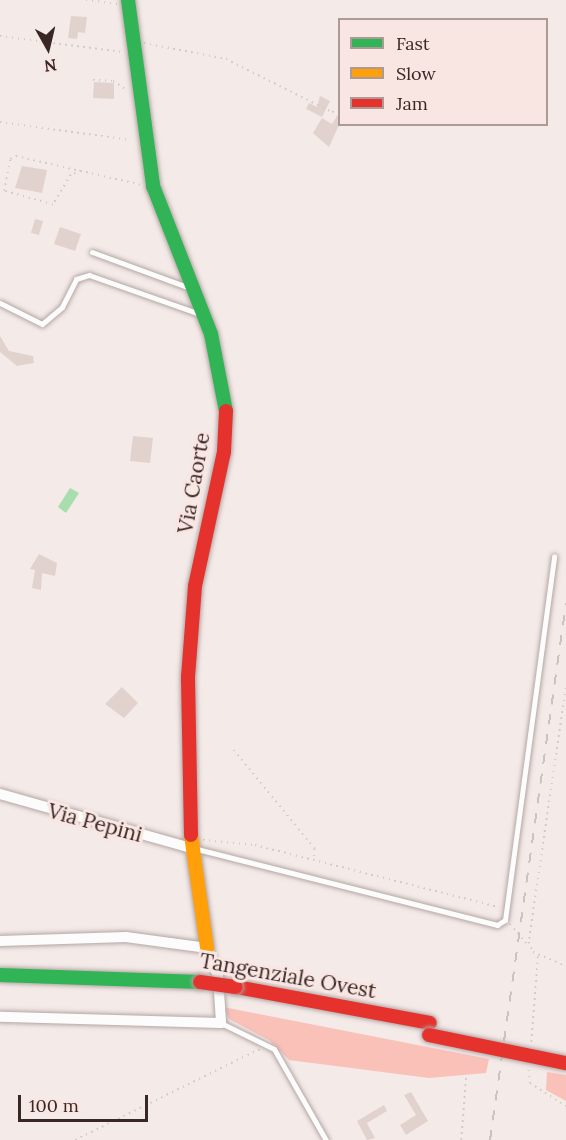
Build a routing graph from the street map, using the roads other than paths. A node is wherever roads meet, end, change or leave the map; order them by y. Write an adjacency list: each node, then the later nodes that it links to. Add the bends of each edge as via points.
1 (128, 3): 3 (main road, Via Caorte, via 143,142 154,188)
2 (92, 252): 3 (lane)
3 (195, 290): 5 (main road, Via Caorte)
4 (0, 303): 5 (lane, via 42,324 62,307 76,279 89,275)
5 (204, 316): 8 (main road, Via Caorte, via 226,398 224,452 195,585 188,692)
6 (554, 556): 8 (lane, via 506,920 497,925)
7 (0, 794): 8 (street, Via Pepini)
8 (191, 844): 10 (main road, Via Caorte)
9 (0, 941): 10 (street, via 126,937)
10 (207, 948): 15 (street, via 218,976)
11 (0, 975): 13 (main road, Tangenziale Ovest)
12 (0, 987): 13 (main road, Tangenziale Ovest)
13 (200, 987): 16 (main road, Tangenziale Ovest, bridge)
14 (0, 1017): 15 (street)
15 (220, 1023): 19 (lane, via 263,1039 286,1065)
16 (430, 1029): 17 (main road, Tangenziale Ovest); 18 (main road, Tangenziale Ovest, bridge)
17 (566, 1051)
18 (566, 1063)
19 (326, 1140)

